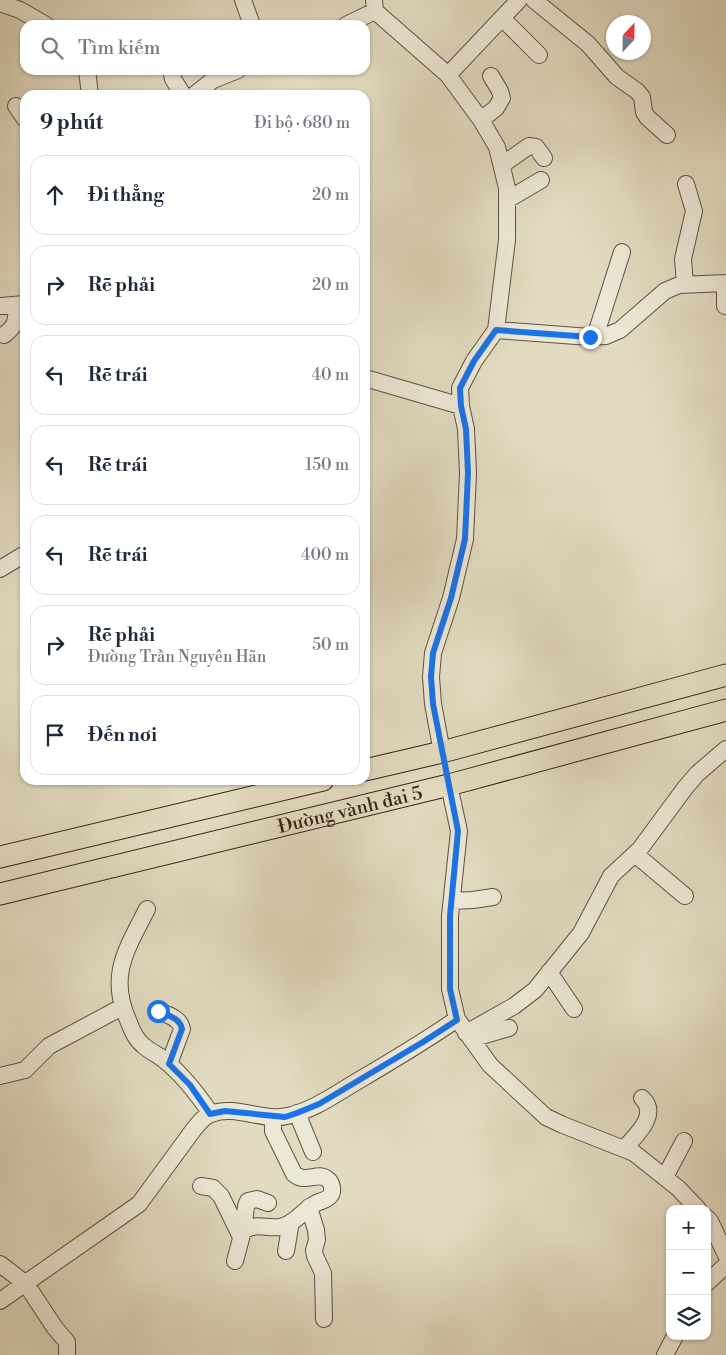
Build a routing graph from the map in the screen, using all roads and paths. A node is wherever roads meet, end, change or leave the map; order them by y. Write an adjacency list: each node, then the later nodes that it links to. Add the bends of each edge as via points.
1 (243, 0): 8 (street)
2 (519, 0): 6 (street)
3 (534, 0): 20 (street, via 588,44 617,77 637,91 642,97 647,117)
4 (0, 2): 7 (street)
5 (374, 5): 9 (street); 14 (street)
6 (502, 18): 10 (street); 14 (street)
7 (37, 20)
8 (250, 20)
9 (353, 20)
10 (539, 55)
11 (88, 75): 16 (street)
12 (173, 75): 17 (street)
13 (226, 75): 18 (street)
14 (448, 75): 19 (street)
15 (491, 76): 19 (street, via 502,98 496,108)
16 (89, 90)
17 (180, 90)
18 (199, 90)
19 (481, 120): 22 (street, via 497,146)
20 (667, 136)
21 (544, 158): 22 (street, via 536,147 529,146)
22 (502, 165): 25 (street)
23 (541, 180): 25 (street)
24 (686, 184): 28 (street, via 694,211 683,259)
25 (507, 200): 33 (street, via 508,240)
26 (622, 252): 35 (street)
27 (726, 283): 28 (street); 31 (street)
28 (685, 284): 35 (street, via 665,291 620,330)
29 (20, 305): 30 (street)
30 (0, 306)
31 (724, 306)
32 (20, 308): 34 (street, via 14,328)
33 (496, 330): 35 (street); 37 (street, via 460,388)
34 (4, 335)
35 (596, 336)
36 (370, 379): 37 (street)
37 (461, 406): 43 (street, via 466,429 468,473 465,539 433,653 431,677)
38 (20, 557): 39 (street)
39 (0, 569)
40 (726, 675): 43 (main road, Đường vành đai 5)
41 (726, 710): 46 (main road, Đường vành đai 5)
42 (726, 749): 47 (street, via 697,774)
43 (442, 752): 44 (main road, Đường vành đai 5); 46 (main road)
44 (370, 769)
45 (302, 785): 48 (main road, Đường vành đai 5)
46 (449, 785): 49 (main road, Đường vành đai 5); 52 (street, via 458,831)
47 (635, 854): 50 (street); 54 (street, via 611,876 582,932)
48 (0, 857)
49 (0, 894)
50 (685, 896)
51 (493, 897): 52 (street)
52 (452, 901): 59 (street, via 450,989)
53 (147, 909): 55 (street, via 120,969 118,983)
54 (549, 972): 56 (street); 59 (street, via 525,999)
55 (122, 1007): 60 (street, via 138,1041); 61 (street, via 55,1042 25,1070)
56 (574, 1009)
57 (158, 1011): 60 (street, via 182,1026)
58 (509, 1028): 59 (street)
59 (465, 1030): 63 (street, via 423,1042 327,1099); 67 (street, via 490,1065 546,1117)
60 (169, 1064): 64 (street, via 190,1085)
61 (0, 1076)
62 (642, 1098): 67 (street, via 650,1111 643,1126)
63 (297, 1113): 65 (street); 68 (street)
64 (210, 1114): 65 (street, via 225,1111); 83 (street, via 194,1129 139,1204)
65 (273, 1117): 73 (street, via 273,1131 294,1174 305,1179 326,1177 329,1181 332,1189 329,1197)
66 (684, 1141): 69 (street)
67 (624, 1149): 69 (street)
68 (312, 1152)
69 (665, 1176): 72 (street)
70 (201, 1186): 76 (street, via 213,1188 222,1196)
71 (268, 1203): 76 (street, via 258,1199 248,1201)
72 (694, 1205)
73 (309, 1207): 74 (street); 85 (street, via 316,1230 315,1256 323,1273)
74 (291, 1222): 76 (street, via 279,1227 250,1227); 77 (street)
75 (711, 1223): 78 (street)
76 (242, 1234): 79 (street)
77 (286, 1251)
78 (726, 1255)
79 (235, 1261)
80 (0, 1264): 83 (street)
81 (726, 1264): 82 (street)
82 (711, 1279)
83 (26, 1284): 84 (street); 87 (street, via 67,1342)
84 (0, 1302)
85 (324, 1319)
86 (673, 1340): 88 (street)
87 (67, 1355)
88 (665, 1355)

